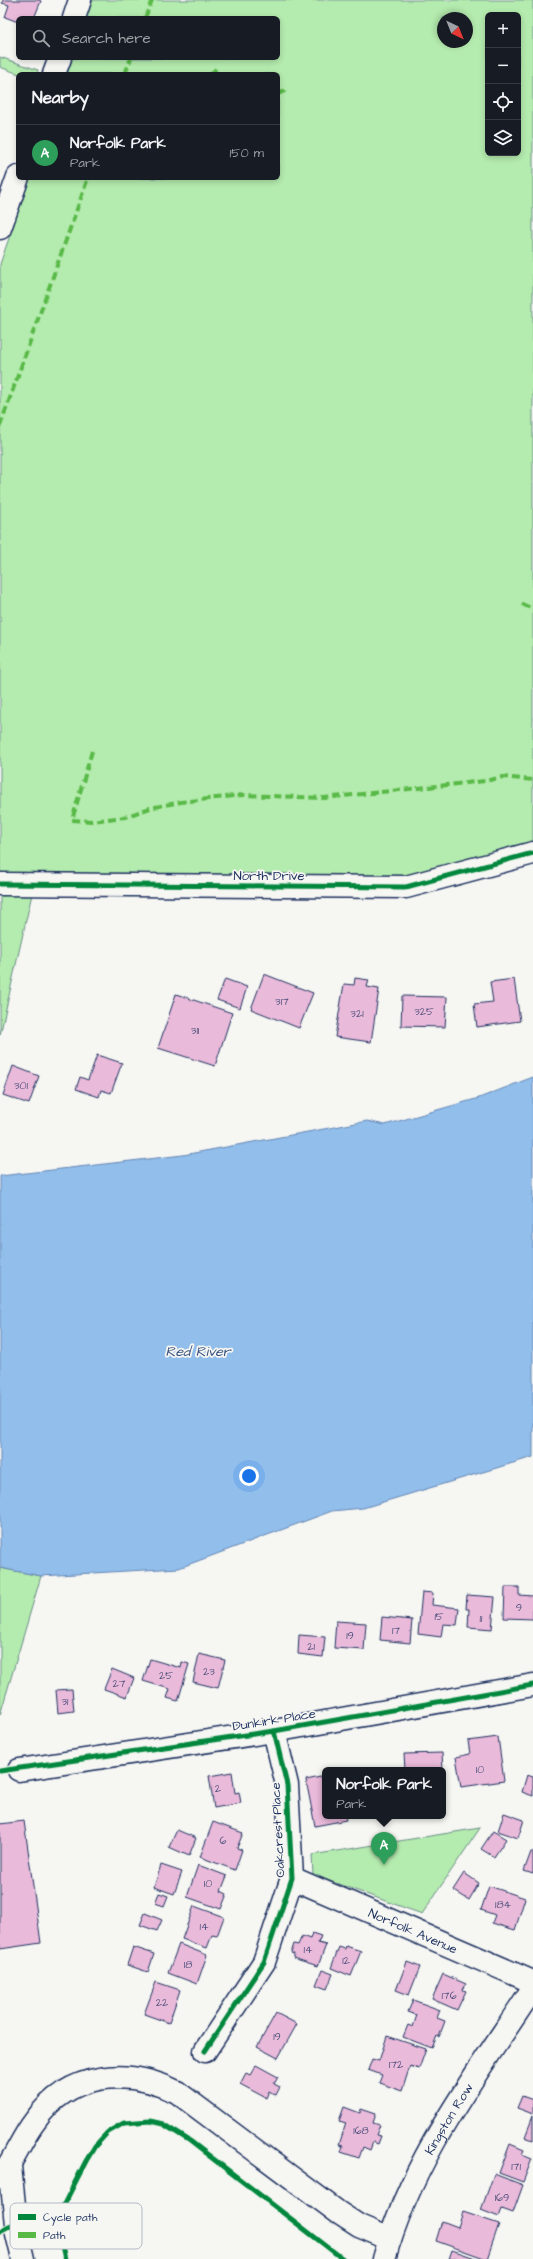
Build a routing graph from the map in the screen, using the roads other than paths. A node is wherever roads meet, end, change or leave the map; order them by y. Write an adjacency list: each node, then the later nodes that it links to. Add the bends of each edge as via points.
1 (80, 0): 2 (street)
2 (75, 16)
3 (59, 60): 4 (street)
4 (55, 72)
5 (17, 180): 6 (street)
6 (0, 228)
7 (533, 853): 8 (street, North Drive, via 406,887)
8 (0, 884)
9 (533, 1685): 10 (street, Dunkirk Place)
10 (274, 1731): 11 (street, Dunkirk Place); 12 (street, Oakcrest Place, via 287,1785)
11 (19, 1770)
12 (292, 1878): 13 (street, Norfolk Avenue); 15 (street, Oakcrest Place, via 264,1962)
13 (533, 1982)
14 (533, 1988): 19 (street, Kingston Row, via 432,2145 411,2186)
15 (205, 2051)
16 (5, 2172): 17 (street); 19 (street, via 36,2119 51,2103 70,2089 100,2078 119,2076 152,2081 177,2092)
17 (11, 2203)
18 (21, 2249): 20 (street)
19 (387, 2249)
20 (23, 2259)

